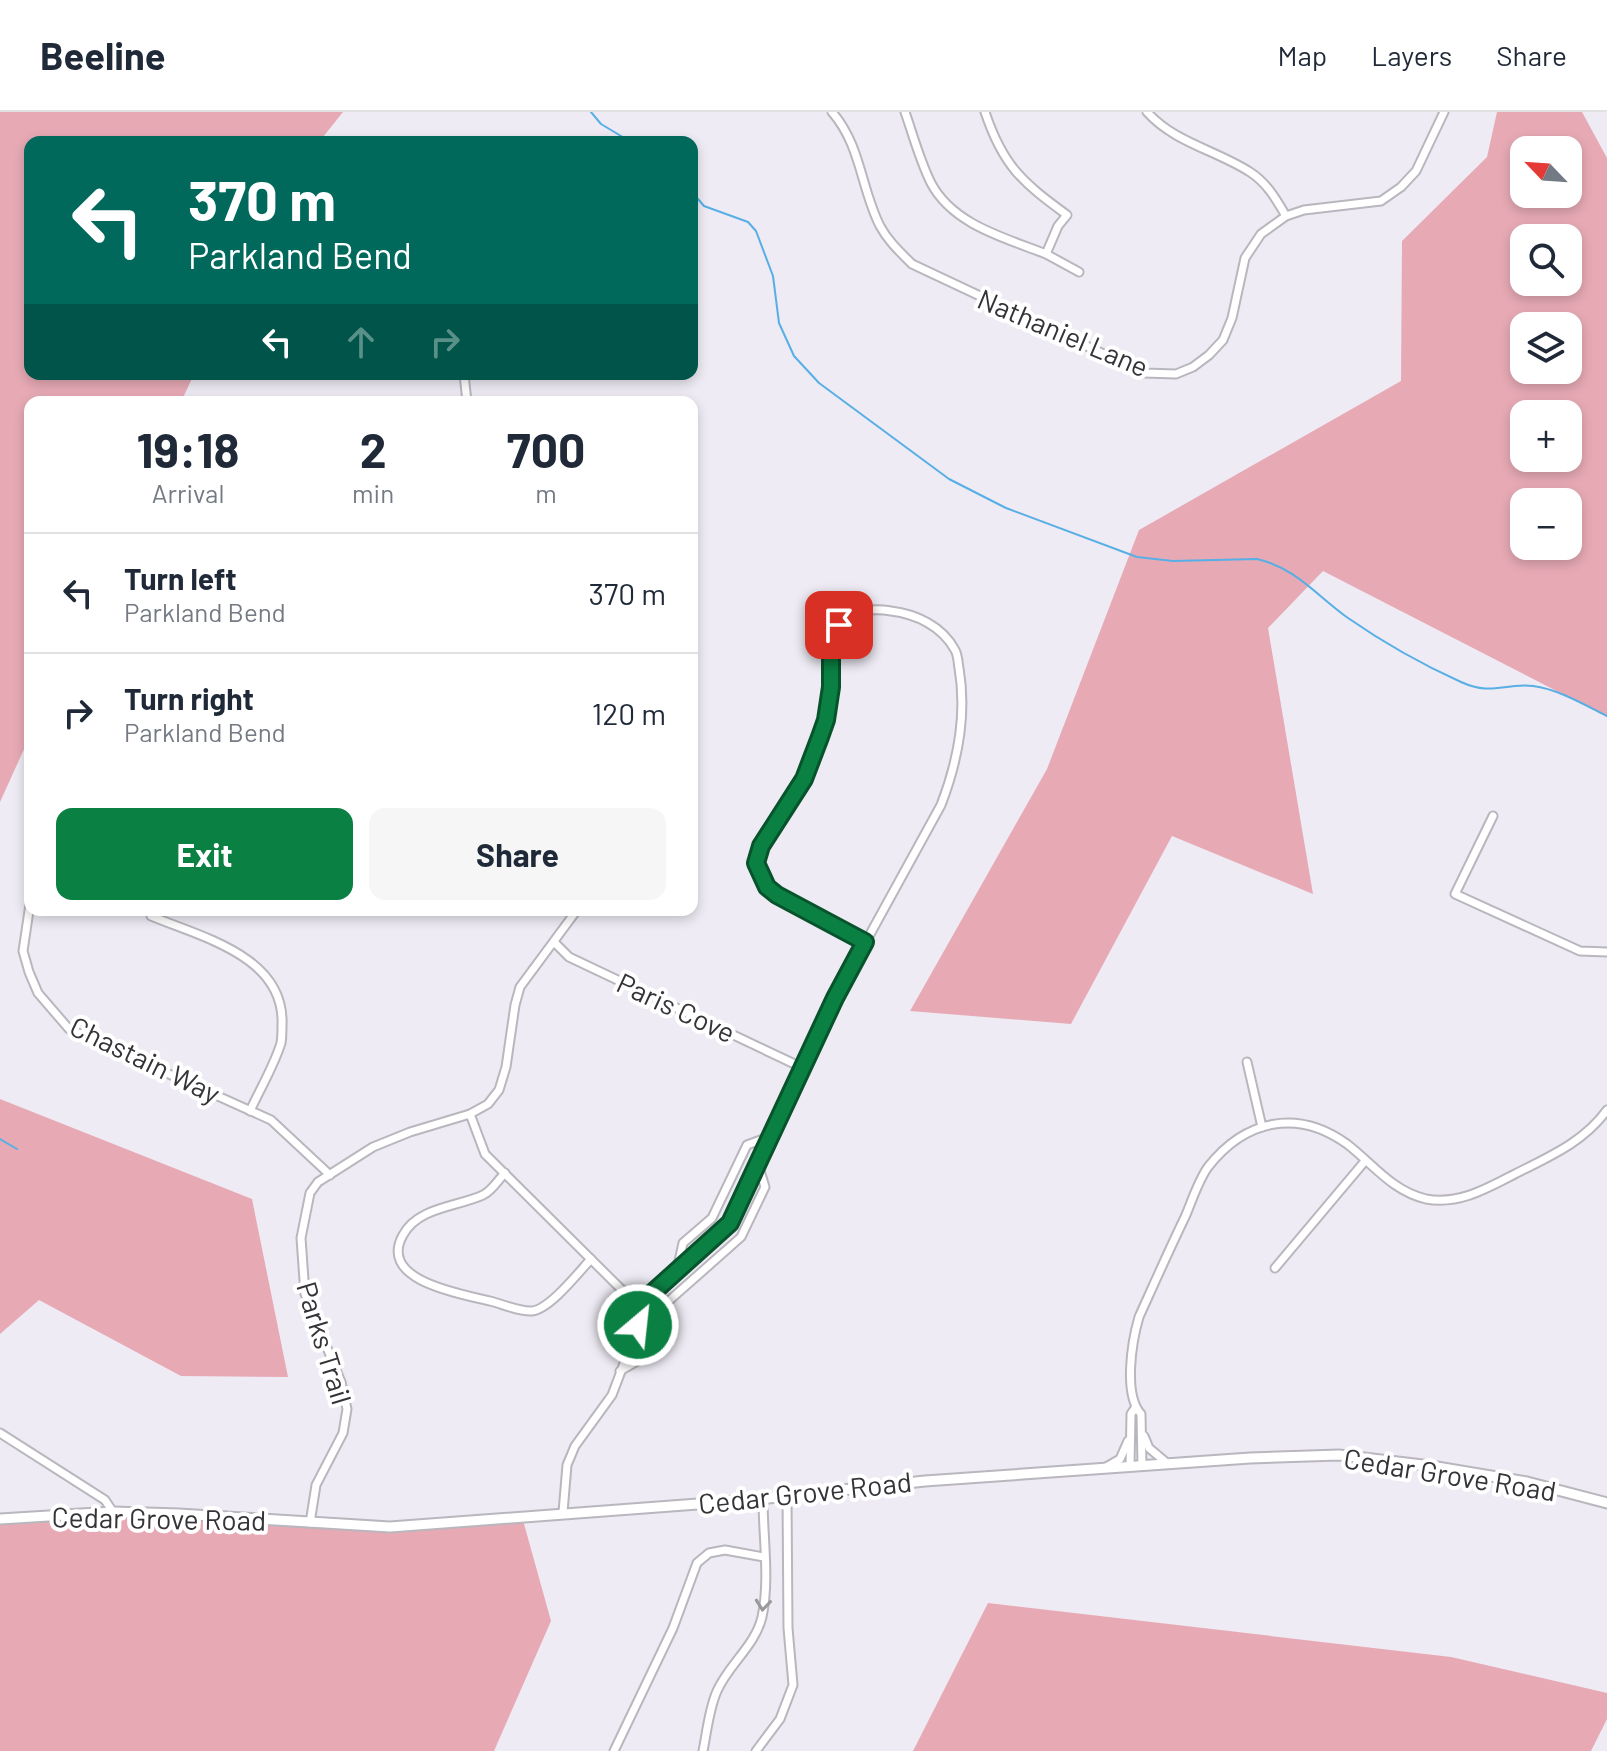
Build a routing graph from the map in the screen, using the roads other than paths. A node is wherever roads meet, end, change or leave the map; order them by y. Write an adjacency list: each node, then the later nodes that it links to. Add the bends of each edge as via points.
1 (905, 112): 7 (street, via 931,182 948,204 982,229)
2 (985, 112): 7 (street, via 1008,164 1067,215)
3 (1147, 112): 6 (street, via 1176,137 1250,172 1268,187)
4 (1444, 112): 6 (street, Nathaniel Lane, via 1416,171 1381,201)
5 (837, 114): 6 (street, Nathaniel Lane, via 859,159 879,224 912,264 1144,373 1176,374 1193,367 1223,340 1245,258 1261,234)
6 (1286, 216)
7 (1046, 254): 8 (street)
8 (1079, 272)
9 (1493, 816): 15 (street, via 1455,894 1580,951)
10 (28, 916): 19 (street, Chastain Way, via 23,951 29,972 38,993 69,1029)
11 (151, 916): 19 (street, via 239,953 274,985 283,1012 282,1041)
12 (573, 916): 13 (street, Parks Trail)
13 (554, 942): 17 (street, Paris Cove, via 569,957); 20 (street, Parks Trail, via 520,987 499,1090)
14 (865, 942): 14 (street, via 941,805 959,749 961,718 956,651 913,614 884,610 854,612 839,625 831,642 826,720 804,779 761,846 756,863 777,895); 17 (street)
15 (1607, 952)
16 (1247, 1062): 21 (street)
17 (803, 1068): 22 (street)
18 (1607, 1110): 23 (street, via 1574,1144 1455,1200 1427,1199 1403,1190)
19 (250, 1111): 26 (street, Chastain Way, via 271,1120)
20 (470, 1114): 25 (street, via 485,1154); 26 (street, Parks Trail, via 373,1147)
21 (1262, 1127): 23 (street, via 1284,1122 1310,1125 1346,1143); 32 (street, via 1226,1147 1206,1171 1139,1317 1132,1342)
22 (771, 1136): 24 (street); 29 (street, via 747,1145 712,1218 683,1243)
23 (1365, 1161): 28 (street)
24 (758, 1164): 29 (street, via 730,1223); 31 (street, via 765,1187 741,1237 663,1306 641,1359)
25 (505, 1173): 27 (street); 27 (street, via 486,1193 417,1218 403,1234 398,1251 404,1267 418,1280 443,1289 531,1311 545,1306)
26 (330, 1175): 46 (street, Parks Trail, via 310,1193 301,1238 302,1267 305,1294 347,1409 343,1433 316,1485)
27 (591, 1259): 30 (street, via 624,1292)
28 (1275, 1268)
29 (677, 1272): 30 (street)
30 (647, 1303): 31 (street)
31 (620, 1371): 44 (street, via 612,1395 567,1465)
32 (1135, 1408): 33 (street); 34 (street, via 1141,1414)
33 (1131, 1432): 37 (street); 39 (street, via 1123,1455)
34 (1141, 1432): 36 (street, via 1149,1448); 38 (street)
35 (0, 1433): 43 (street, via 105,1500)
36 (1168, 1464): 38 (main road, Cedar Grove Road); 42 (main road, Cedar Grove Road, via 1339,1455 1527,1482)
37 (1130, 1466): 38 (main road, Cedar Grove Road); 39 (main road, Cedar Grove Road)
38 (1142, 1466)
39 (1105, 1468): 40 (main road, Cedar Grove Road)
40 (787, 1496): 41 (main road, Cedar Grove Road); 50 (street, via 793,1685 780,1719)
41 (763, 1499): 44 (main road, Cedar Grove Road); 47 (street)
42 (1607, 1503)
43 (113, 1512): 45 (main road, Cedar Grove Road); 46 (main road, Cedar Grove Road)
44 (563, 1512): 46 (main road, Cedar Grove Road, via 390,1527)
45 (0, 1519)
46 (310, 1523)
47 (764, 1557): 48 (street, one-way to 48, via 761,1618 716,1692); 49 (street, via 725,1550 709,1553 697,1563 673,1628)
48 (704, 1749)
49 (614, 1751)
50 (756, 1751)

